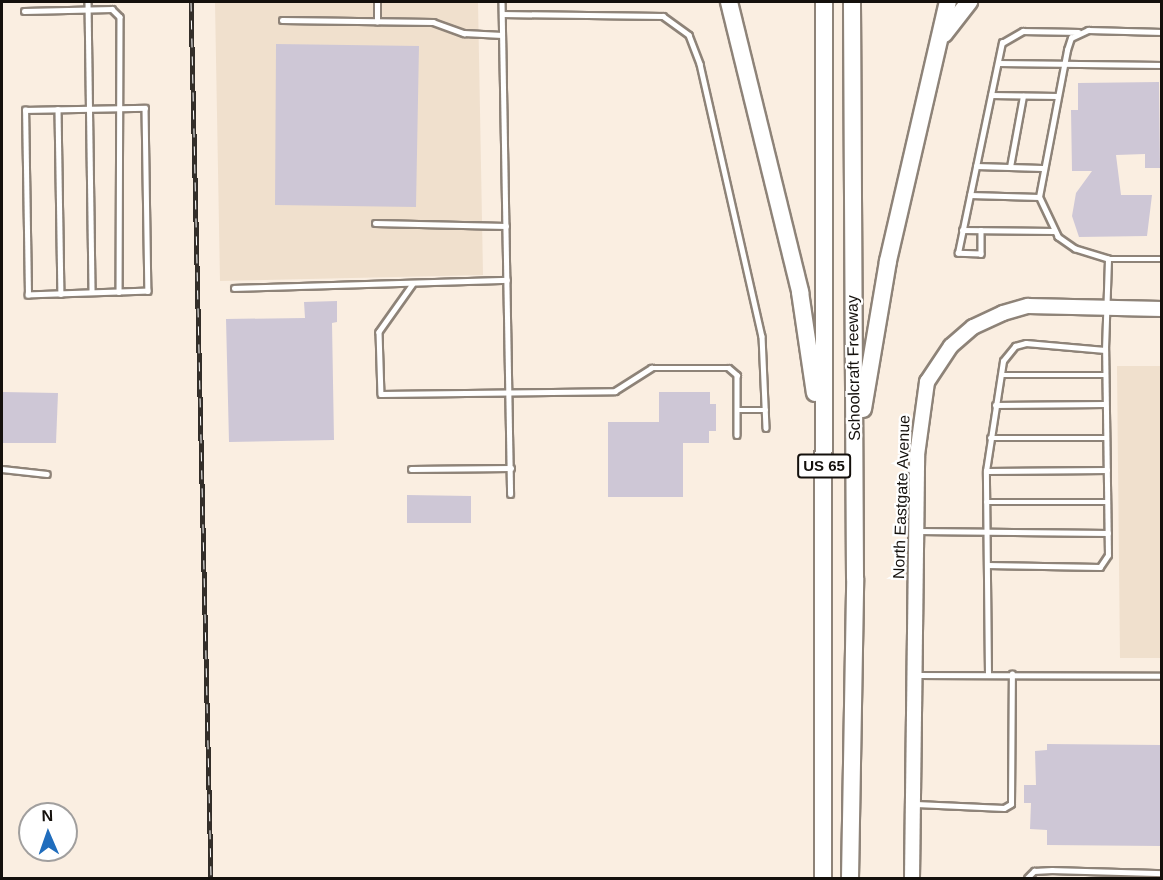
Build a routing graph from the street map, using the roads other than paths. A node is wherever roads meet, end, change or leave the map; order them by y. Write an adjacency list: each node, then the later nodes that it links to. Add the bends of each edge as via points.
1 (88, 2): 9 (lane)
2 (377, 2): 13 (lane)
3 (502, 2): 11 (lane)
4 (729, 2): 73 (highway, via 809,340)
5 (824, 2): 73 (highway, Schoolcraft Freeway / US 65)
6 (852, 2): 72 (highway, Schoolcraft Freeway / US 65)
7 (948, 2): 17 (highway)
8 (969, 2): 17 (highway)
9 (88, 9): 10 (lane); 24 (lane, via 112,9 120,17); 26 (lane)
10 (24, 11)
11 (502, 14): 16 (lane); 54 (lane, via 663,16 688,35 700,64 762,336)
12 (282, 20): 13 (lane)
13 (377, 22): 16 (lane, via 434,22 464,33)
14 (1161, 32): 15 (lane)
15 (1078, 33): 18 (lane, via 1023,31 1002,43); 19 (lane, via 1071,38)
16 (502, 34): 33 (lane)
17 (943, 34): 72 (highway, via 923,100 871,348)
18 (998, 63): 19 (lane); 21 (lane)
19 (1064, 63): 20 (lane); 23 (lane)
20 (1161, 65)
21 (991, 95): 22 (lane); 27 (lane)
22 (1023, 96): 23 (lane); 28 (lane)
23 (1057, 96): 29 (lane)
24 (116, 108): 26 (lane); 43 (lane); 43 (lane, via 145,108 148,291)
25 (58, 109): 26 (lane); 44 (lane); 44 (lane, via 25,110 28,295)
26 (89, 109): 42 (lane)
27 (976, 166): 28 (lane); 30 (lane)
28 (1010, 167): 29 (lane)
29 (1042, 168): 31 (lane)
30 (970, 195): 31 (lane); 34 (lane)
31 (1039, 197): 36 (lane)
32 (375, 223): 33 (lane)
33 (506, 226): 39 (lane)
34 (962, 230): 35 (lane); 35 (lane, via 958,253 981,254)
35 (981, 230): 36 (lane)
36 (1054, 231): 37 (lane, via 1075,249)
37 (1108, 259): 38 (lane); 45 (lane)
38 (1161, 259)
39 (507, 280): 40 (lane); 50 (lane)
40 (413, 284): 41 (lane); 50 (lane, via 379,332 381,394)
41 (234, 288)
42 (92, 292): 43 (lane); 44 (lane)
43 (119, 292)
44 (61, 294)
45 (1104, 308): 46 (street, North Eastgate Avenue); 47 (lane); 68 (street, North Eastgate Avenue, via 1028,306 973,327 951,346 930,375 923,400)
46 (1161, 309)
47 (1105, 350): 48 (lane, via 1015,346 1003,361); 49 (lane)
48 (1001, 375): 49 (lane); 51 (lane)
49 (1105, 375): 52 (lane)
50 (509, 392): 53 (lane, via 615,391 651,368 729,368 737,375); 59 (lane)
51 (995, 405): 52 (lane); 57 (lane)
52 (1106, 405): 58 (lane)
53 (737, 410): 54 (lane); 56 (lane)
54 (766, 411): 55 (lane)
55 (766, 428)
56 (737, 435)
57 (990, 438): 58 (lane); 63 (lane)
58 (1106, 438): 62 (lane)
59 (511, 468): 61 (lane); 65 (lane)
60 (2, 469): 64 (lane)
61 (411, 469)
62 (1107, 470): 63 (lane); 67 (lane)
63 (986, 471): 66 (lane)
64 (47, 474)
65 (511, 494)
66 (986, 502): 67 (lane); 69 (lane)
67 (1107, 502): 70 (lane)
68 (916, 531): 69 (lane); 76 (street, North Eastgate Avenue)
69 (987, 531): 70 (lane); 71 (lane)
70 (1108, 533): 71 (lane, via 1108,555 1100,567)
71 (987, 565): 74 (lane)
72 (855, 578): 81 (highway, Schoolcraft Freeway / US 65)
73 (824, 580): 80 (highway, Schoolcraft Freeway / US 65)
74 (988, 674): 75 (lane); 76 (lane)
75 (1012, 674): 77 (lane); 78 (lane, via 1011,804 1004,808)
76 (915, 675): 78 (street, North Eastgate Avenue)
77 (1161, 676)
78 (913, 804): 82 (street, North Eastgate Avenue)
79 (1161, 873): 83 (lane, via 1034,871)
80 (823, 879)
81 (850, 879)
82 (912, 879)
83 (1027, 879)

